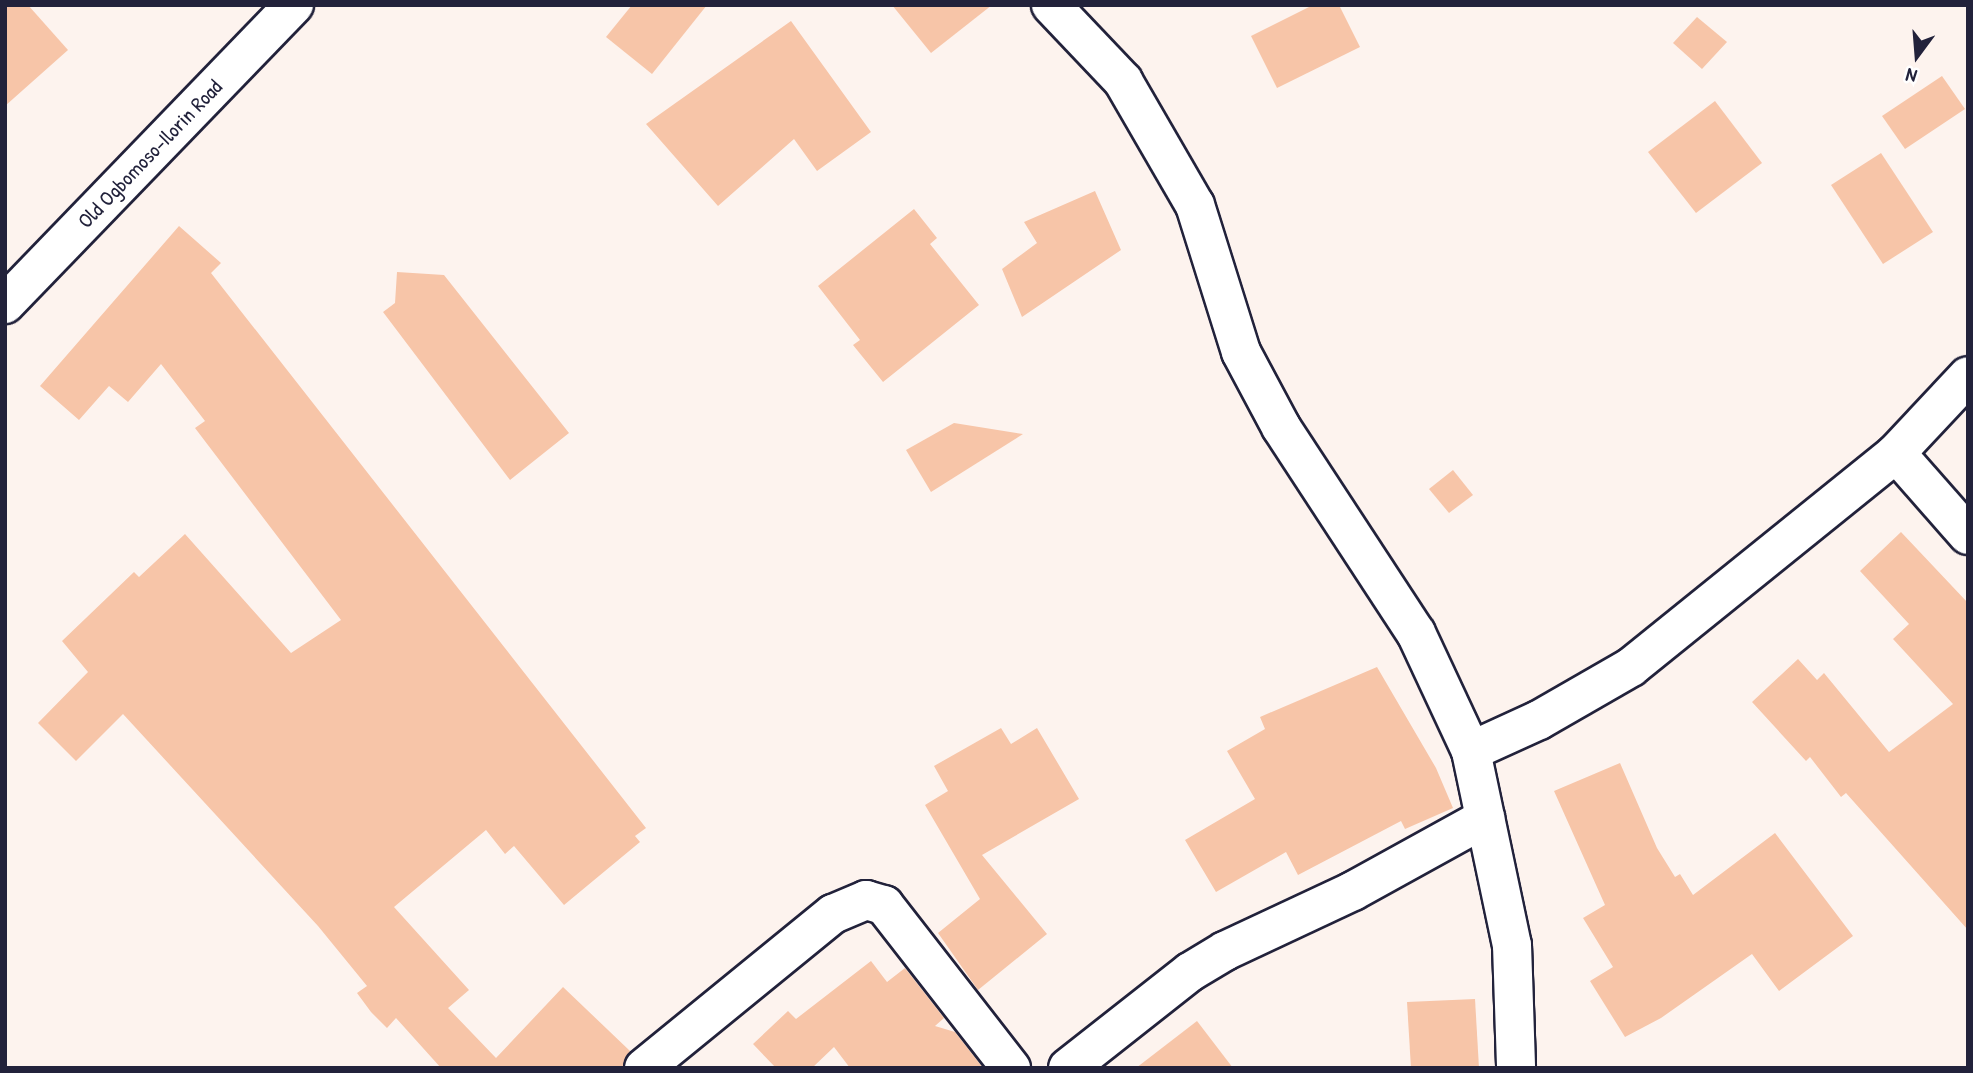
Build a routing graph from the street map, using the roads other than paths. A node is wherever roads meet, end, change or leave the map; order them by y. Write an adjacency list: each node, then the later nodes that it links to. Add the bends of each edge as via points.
1 (294, 5): 3 (main road, Old Ogbomoso-Ilorin Road)
2 (1051, 5): 7 (main road, via 1123,81 1195,205 1241,352 1281,427 1416,633)
3 (5, 304)
4 (1968, 376): 5 (main road)
5 (1896, 453): 6 (main road); 7 (main road, via 1632,667 1539,720)
6 (1968, 536)
7 (1471, 751): 8 (main road)
8 (1485, 818): 11 (main road, via 1353,891 1202,965); 12 (main road, via 1512,945)
9 (644, 1068): 10 (main road, via 833,914 866,900 884,905)
10 (1011, 1068)
11 (1069, 1068)
12 (1516, 1068)

